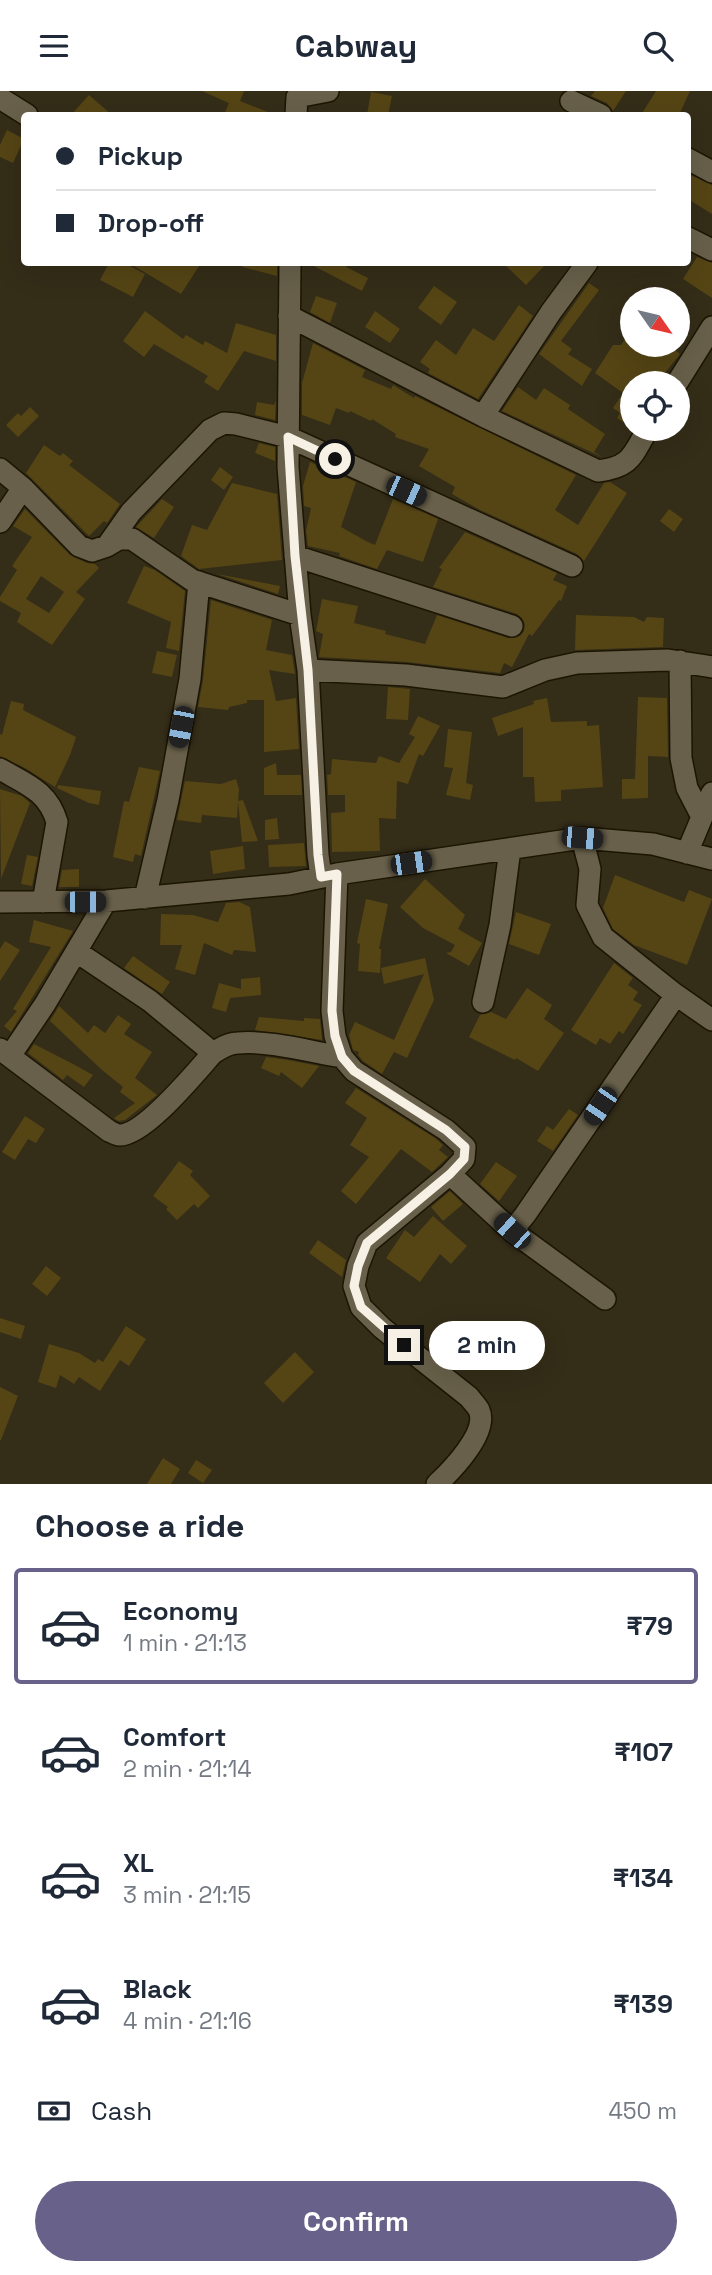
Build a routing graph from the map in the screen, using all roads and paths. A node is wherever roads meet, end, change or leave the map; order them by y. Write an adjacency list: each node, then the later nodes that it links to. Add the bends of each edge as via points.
1 (328, 91): 3 (street)
2 (0, 98): 5 (street)
3 (295, 101)
4 (571, 101): 6 (street)
5 (24, 112)
6 (595, 112)
7 (691, 161): 8 (street)
8 (712, 172)
9 (691, 240): 10 (street)
10 (712, 250)
11 (290, 266): 13 (street)
12 (585, 266): 16 (street)
13 (289, 316): 16 (street); 17 (street)
14 (712, 327): 15 (street)
15 (684, 371)
16 (483, 417): 18 (street, via 598,471 629,460)
17 (288, 437): 22 (street, via 236,424 217,425 131,512); 23 (street); 24 (street)
18 (641, 441)
19 (0, 469): 20 (street)
20 (23, 488): 21 (street); 22 (street, via 79,546 92,551)
21 (0, 522)
22 (107, 546): 25 (street, via 119,538 132,539)
23 (295, 556): 26 (street); 27 (street)
24 (572, 566)
25 (199, 582): 26 (street); 39 (street, via 190,679)
26 (300, 615): 30 (street)
27 (512, 626)
28 (680, 661): 29 (street); 30 (street, via 577,663 503,687 406,675); 33 (street, via 681,758 687,787)
29 (712, 667)
30 (308, 670): 38 (street, via 318,855)
31 (0, 769): 42 (street, via 43,794 54,809 57,822)
32 (712, 793): 33 (street)
33 (702, 817): 36 (street)
34 (582, 838): 35 (street); 36 (street, via 653,844); 44 (street, via 590,869 587,905 603,937)
35 (509, 849): 38 (street); 45 (street, via 500,925)
36 (687, 853): 37 (street)
37 (712, 859)
38 (329, 875): 39 (street, via 289,884); 49 (street, via 332,1011)
39 (145, 898): 40 (street)
40 (106, 901): 42 (street); 43 (street)
41 (0, 902): 42 (street)
42 (43, 902)
43 (77, 952): 47 (street); 48 (street, via 150,1001)
44 (677, 995): 46 (street); 51 (street)
45 (483, 1002)
46 (712, 1020)
47 (5, 1052): 48 (street, via 120,1135 156,1114)
48 (213, 1053): 49 (street, via 237,1042)
49 (342, 1057): 50 (street, via 354,1071 465,1147 464,1159)
50 (450, 1174): 51 (street); 53 (street, via 367,1243 354,1286 361,1307 382,1328 469,1397 480,1411 480,1428 471,1446)
51 (512, 1231): 52 (street)
52 (605, 1299)
53 (437, 1484)

